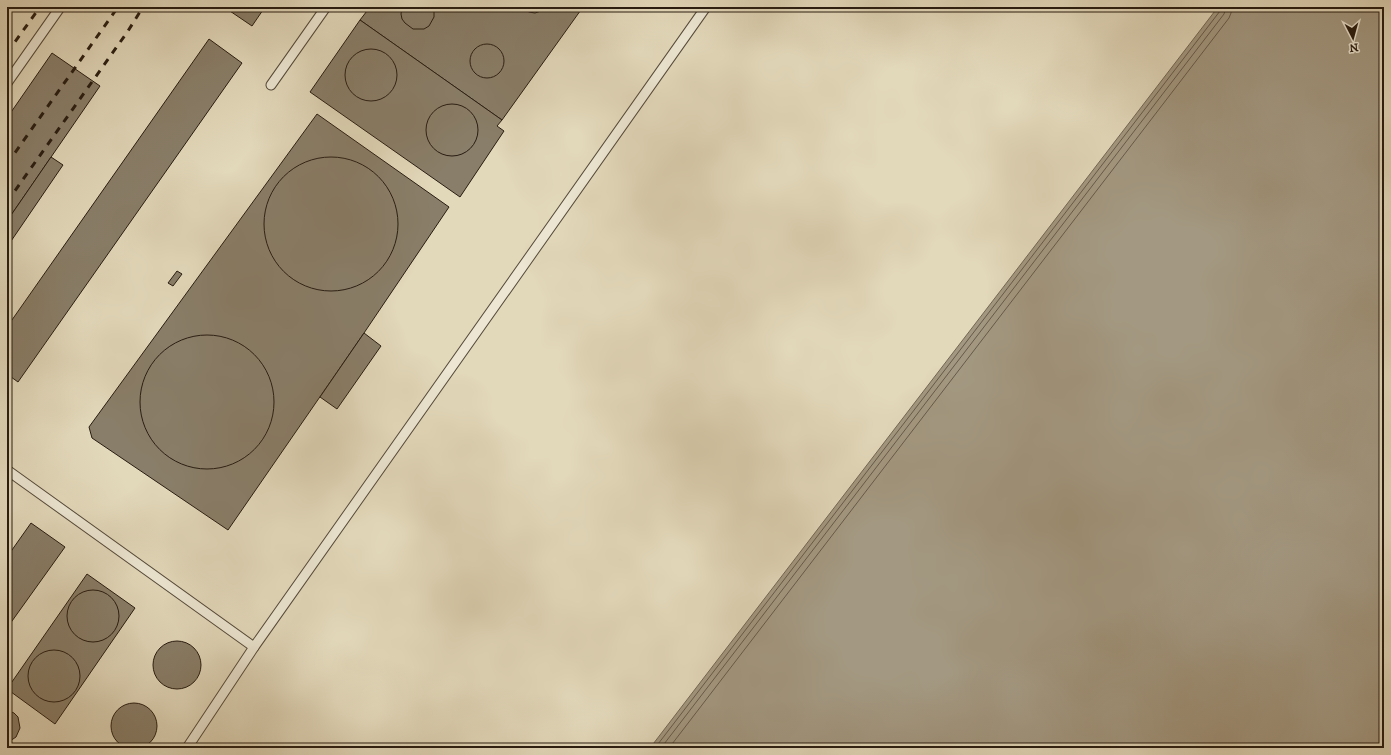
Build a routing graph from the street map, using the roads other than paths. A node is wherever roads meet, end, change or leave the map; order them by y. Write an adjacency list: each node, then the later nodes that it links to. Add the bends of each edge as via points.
1 (326, 7): 5 (lane)
2 (706, 7): 7 (lane)
3 (59, 9): 4 (lane)
4 (7, 83)
5 (271, 84)
6 (7, 470): 7 (lane)
7 (254, 647): 8 (lane)
8 (187, 748)

